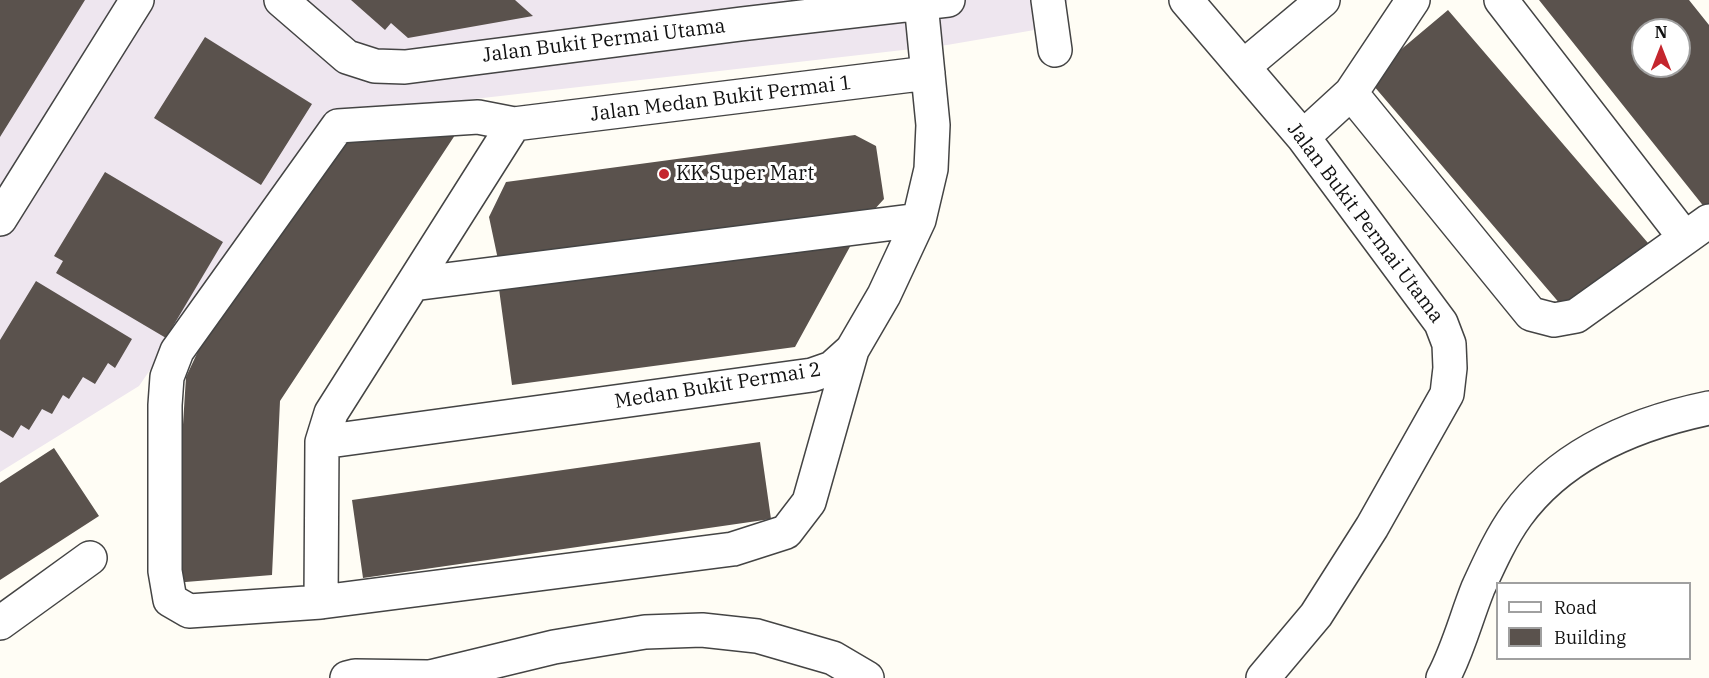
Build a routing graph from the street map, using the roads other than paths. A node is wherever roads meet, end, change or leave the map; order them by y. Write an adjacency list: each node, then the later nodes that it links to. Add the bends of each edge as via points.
1 (137, 0): 16 (street)
2 (281, 0): 9 (street, Jalan Bukit Permai Utama, via 346,57 375,66 405,67)
3 (1048, 0): 10 (street)
4 (1186, 0): 11 (street, Jalan Bukit Permai Utama)
5 (1323, 0): 11 (street)
6 (1413, 0): 13 (street)
7 (1501, 0): 18 (street)
8 (934, 2): 9 (street, Jalan Bukit Permai Utama); 12 (street, Medan Bukit Permai 2)
9 (739, 12)
10 (1055, 50)
11 (1243, 67): 15 (street, Jalan Bukit Permai Utama)
12 (928, 73): 14 (street, Jalan Medan Bukit Permai 1); 17 (street, Medan Bukit Permai 2, via 933,125 931,169)
13 (1351, 93): 15 (street); 18 (street, via 1531,314 1554,320 1576,316)
14 (514, 124): 19 (street); 24 (street, Jalan Medan Bukit Permai 1, via 478,117 338,126 177,351 167,377 165,405 165,571 170,600 189,611)
15 (1303, 137): 29 (street, Jalan Bukit Permai Utama, via 1441,323 1449,344 1450,368 1447,394 1372,527 1316,615)
16 (0, 219)
17 (919, 220): 19 (street); 20 (street, Medan Bukit Permai 2, via 884,295)
18 (1697, 230)
19 (413, 284): 22 (street, via 331,413)
20 (852, 350): 22 (street, Medan Bukit Permai 2, via 832,368 812,375); 24 (street, via 809,502 786,532 733,549)
21 (1709, 408): 30 (street, via 1640,426 1606,441 1543,486 1517,515 1498,548)
22 (322, 442): 24 (street)
23 (90, 558): 25 (street)
24 (321, 602)
25 (0, 623)
26 (347, 678): 27 (street)
27 (427, 678): 28 (street, via 554,647 645,632 702,630 779,642 833,658)
28 (867, 678)
29 (1263, 678)
30 (1443, 678)

